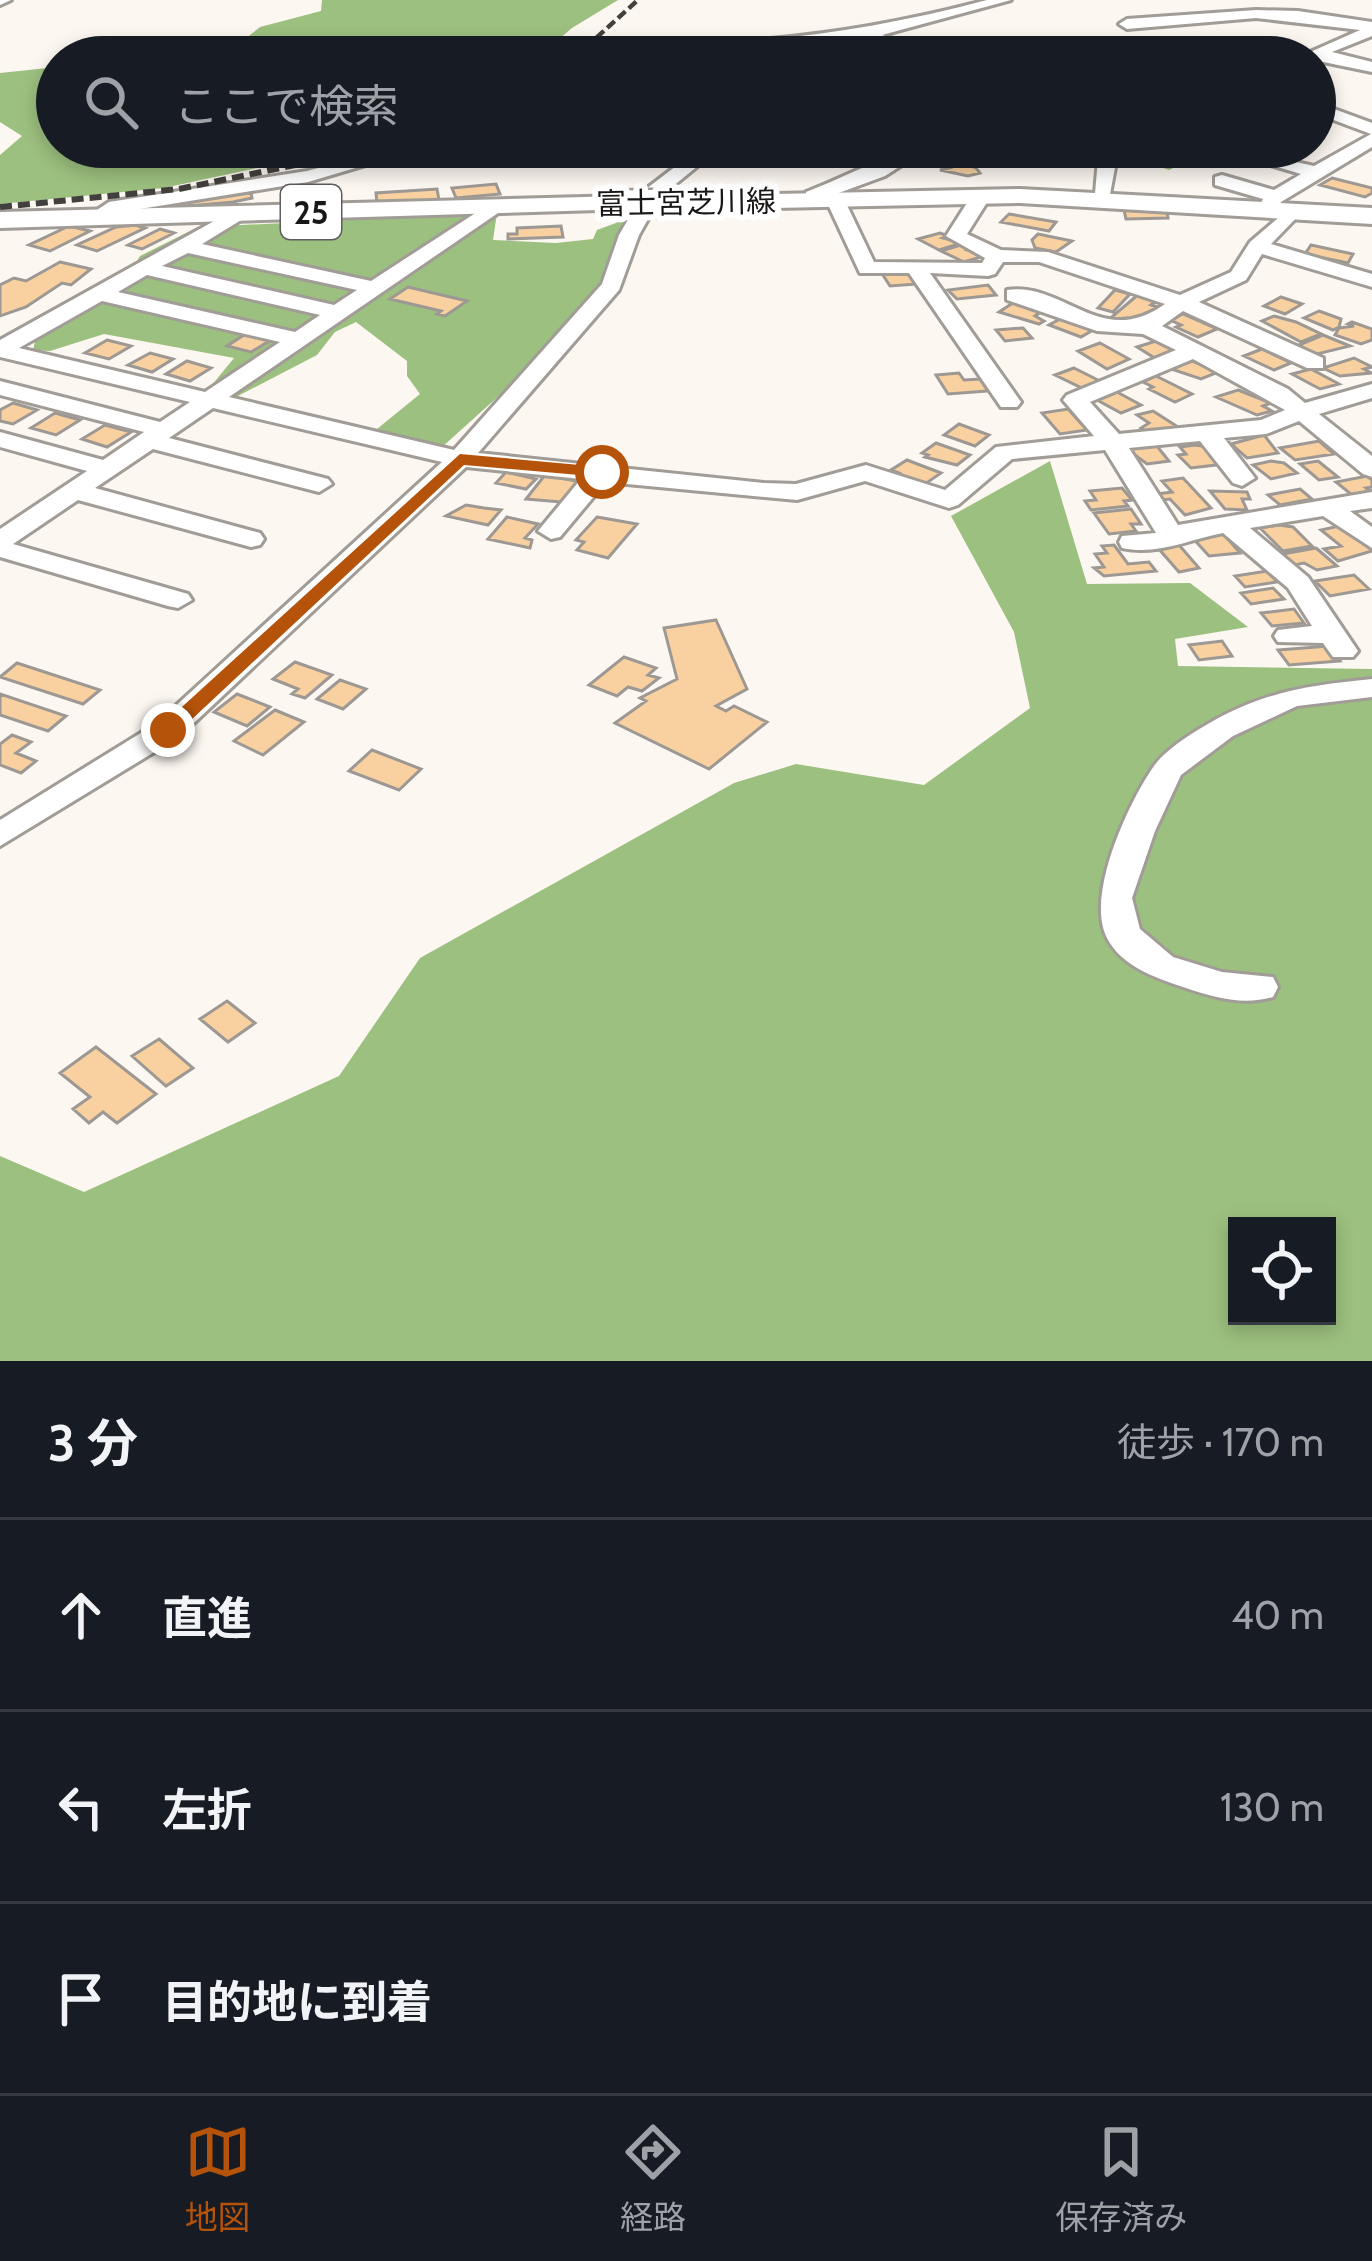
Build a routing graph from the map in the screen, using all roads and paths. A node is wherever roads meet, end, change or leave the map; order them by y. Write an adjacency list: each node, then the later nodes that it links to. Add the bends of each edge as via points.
1 (1004, 0): 4 (street)
2 (1127, 24): 3 (street, via 1298,15)
3 (1370, 31): 7 (street)
4 (860, 34): 5 (street); 6 (street)
5 (854, 36)
6 (867, 36)
7 (1336, 45)
8 (1336, 60): 9 (street)
9 (1372, 67)
10 (1366, 102): 12 (street)
11 (1336, 115): 12 (street)
12 (1346, 119): 13 (street)
13 (1372, 129)
14 (1372, 139): 15 (street)
15 (1336, 161)
16 (338, 168): 32 (street, via 110,208)
17 (685, 168): 34 (street, via 652,193)
18 (885, 168): 25 (street, via 815,192)
19 (1106, 168): 26 (street)
20 (1300, 168): 22 (street)
21 (1325, 168): 22 (street)
22 (1317, 173): 29 (street)
23 (1222, 181): 29 (street)
24 (981, 196): 25 (main road, 富士宮芝川線 / 25); 26 (main road, 富士宮芝川線 / 25); 37 (street, via 956,236)
25 (821, 199): 27 (main road, 富士宮芝川線 / 25); 38 (street, via 867,269)
26 (1101, 201): 29 (main road, 富士宮芝川線 / 25)
27 (680, 203): 28 (main road, 富士宮芝川線 / 25, bridge); 34 (street)
28 (494, 207): 30 (main road, 富士宮芝川線 / 25); 41 (street)
29 (1278, 207): 31 (main road, 富士宮芝川線 / 25); 35 (street)
30 (241, 214): 32 (main road, 富士宮芝川線 / 25); 36 (street)
31 (1372, 216)
32 (95, 218): 33 (main road, 富士宮芝川線 / 25)
33 (0, 220)
34 (628, 235): 60 (street, via 612,286)
35 (1257, 246): 40 (street); 44 (street, via 1239,276)
36 (188, 247): 39 (street); 41 (street)
37 (997, 256): 38 (street, via 988,270); 44 (street, via 1041,256)
38 (915, 266): 54 (street)
39 (146, 269): 42 (street); 45 (street)
40 (1372, 281)
41 (376, 288): 45 (street)
42 (101, 294): 47 (street); 48 (street)
43 (1015, 295): 46 (street, via 1105,326)
44 (1181, 302): 46 (street); 50 (street)
45 (340, 314): 47 (street)
46 (1147, 327): 49 (street)
47 (301, 340): 53 (street)
48 (0, 350): 53 (street)
49 (1196, 350): 55 (street); 59 (street, via 1075,400)
50 (1315, 363)
51 (0, 388): 57 (street)
52 (1372, 391): 55 (street)
53 (212, 402): 57 (street); 60 (street)
54 (1009, 402)
55 (1305, 410): 56 (street, via 1266,427); 62 (street)
56 (1207, 433): 59 (street); 64 (street)
57 (159, 436): 61 (street); 65 (street)
58 (0, 439): 61 (street)
59 (1113, 442): 63 (street, via 1005,452 949,500 866,473 797,492); 71 (street)
60 (460, 459): 63 (street); 79 (street, via 168,730)
61 (110, 469): 66 (street)
62 (1372, 469)
63 (602, 472): 70 (street)
64 (1242, 478)
65 (320, 484)
66 (76, 491): 72 (street); 75 (street)
67 (1372, 500): 68 (street)
68 (1327, 508): 69 (street); 73 (street)
69 (1228, 524): 71 (street); 77 (street, via 1298,583 1337,642)
70 (551, 532)
71 (1170, 534): 74 (street)
72 (251, 539)
73 (1372, 540)
74 (1132, 542)
75 (0, 545): 76 (street)
76 (178, 600)
77 (1288, 636)
78 (1372, 688): 80 (street, via 1290,697 1222,729 1168,769 1138,831 1115,898 1123,935 1160,966 1221,986)
79 (0, 835)
80 (1260, 987)

